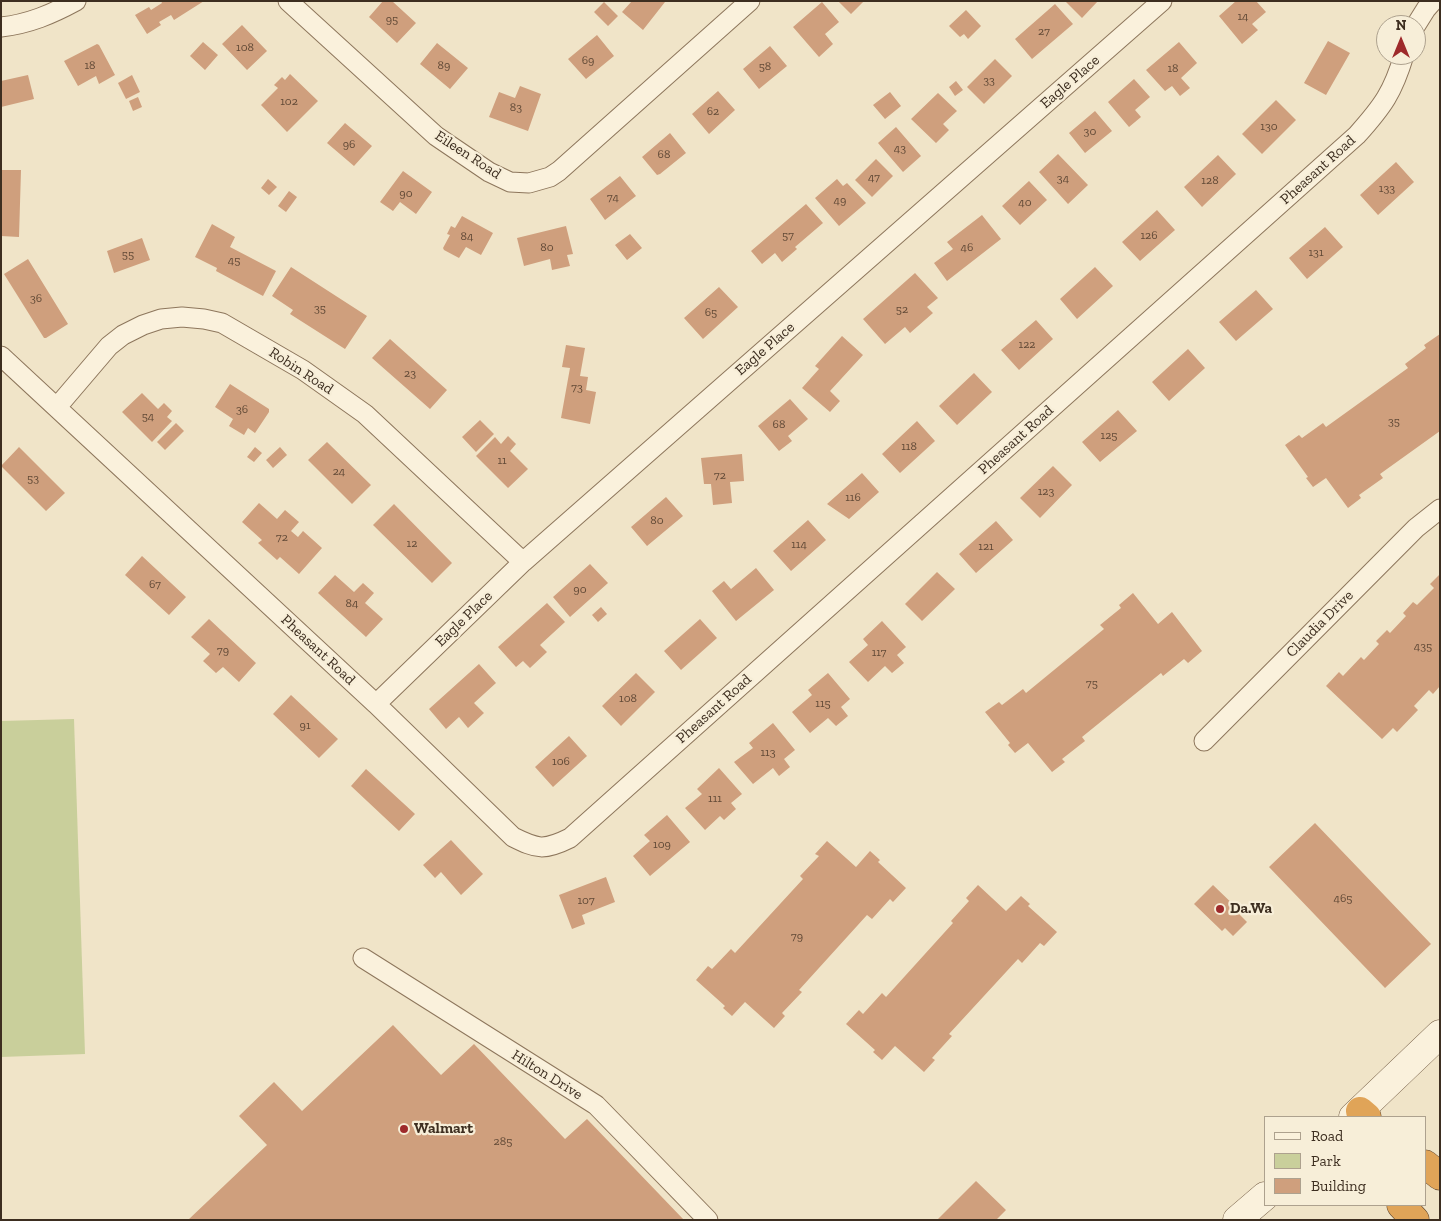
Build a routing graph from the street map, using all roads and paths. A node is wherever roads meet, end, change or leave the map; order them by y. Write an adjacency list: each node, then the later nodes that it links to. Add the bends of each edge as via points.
1 (76, 1): 7 (street, via 41,19)
2 (288, 1): 3 (street, Eileen Road, via 436,136 495,175 510,182 529,183 559,171)
3 (750, 1)
4 (1162, 1): 12 (street, Eagle Place)
5 (1434, 1): 6 (street)
6 (1422, 15)
7 (1, 27)
8 (1401, 65): 13 (street, Pheasant Road, via 1386,101 1358,135 570,838 545,848 513,837)
9 (1, 356): 10 (street, Pheasant Road)
10 (57, 407): 12 (street, Robin Road, via 109,346 123,335 161,319 189,317 222,323 303,370 365,414); 13 (street, Pheasant Road)
11 (1440, 509): 14 (street, Claudia Drive, via 1416,528)
12 (523, 562): 13 (street, Eagle Place)
13 (376, 704)
14 (1204, 741)
15 (363, 958): 22 (street, Hilton Drive, via 596,1105)
16 (1440, 1034): 17 (main road)
17 (1360, 1115)
18 (1426, 1165): 19 (highway)
19 (1440, 1176)
20 (1264, 1197): 23 (main road)
21 (1402, 1206): 24 (highway)
22 (708, 1220)
23 (1238, 1220)
24 (1415, 1220)

